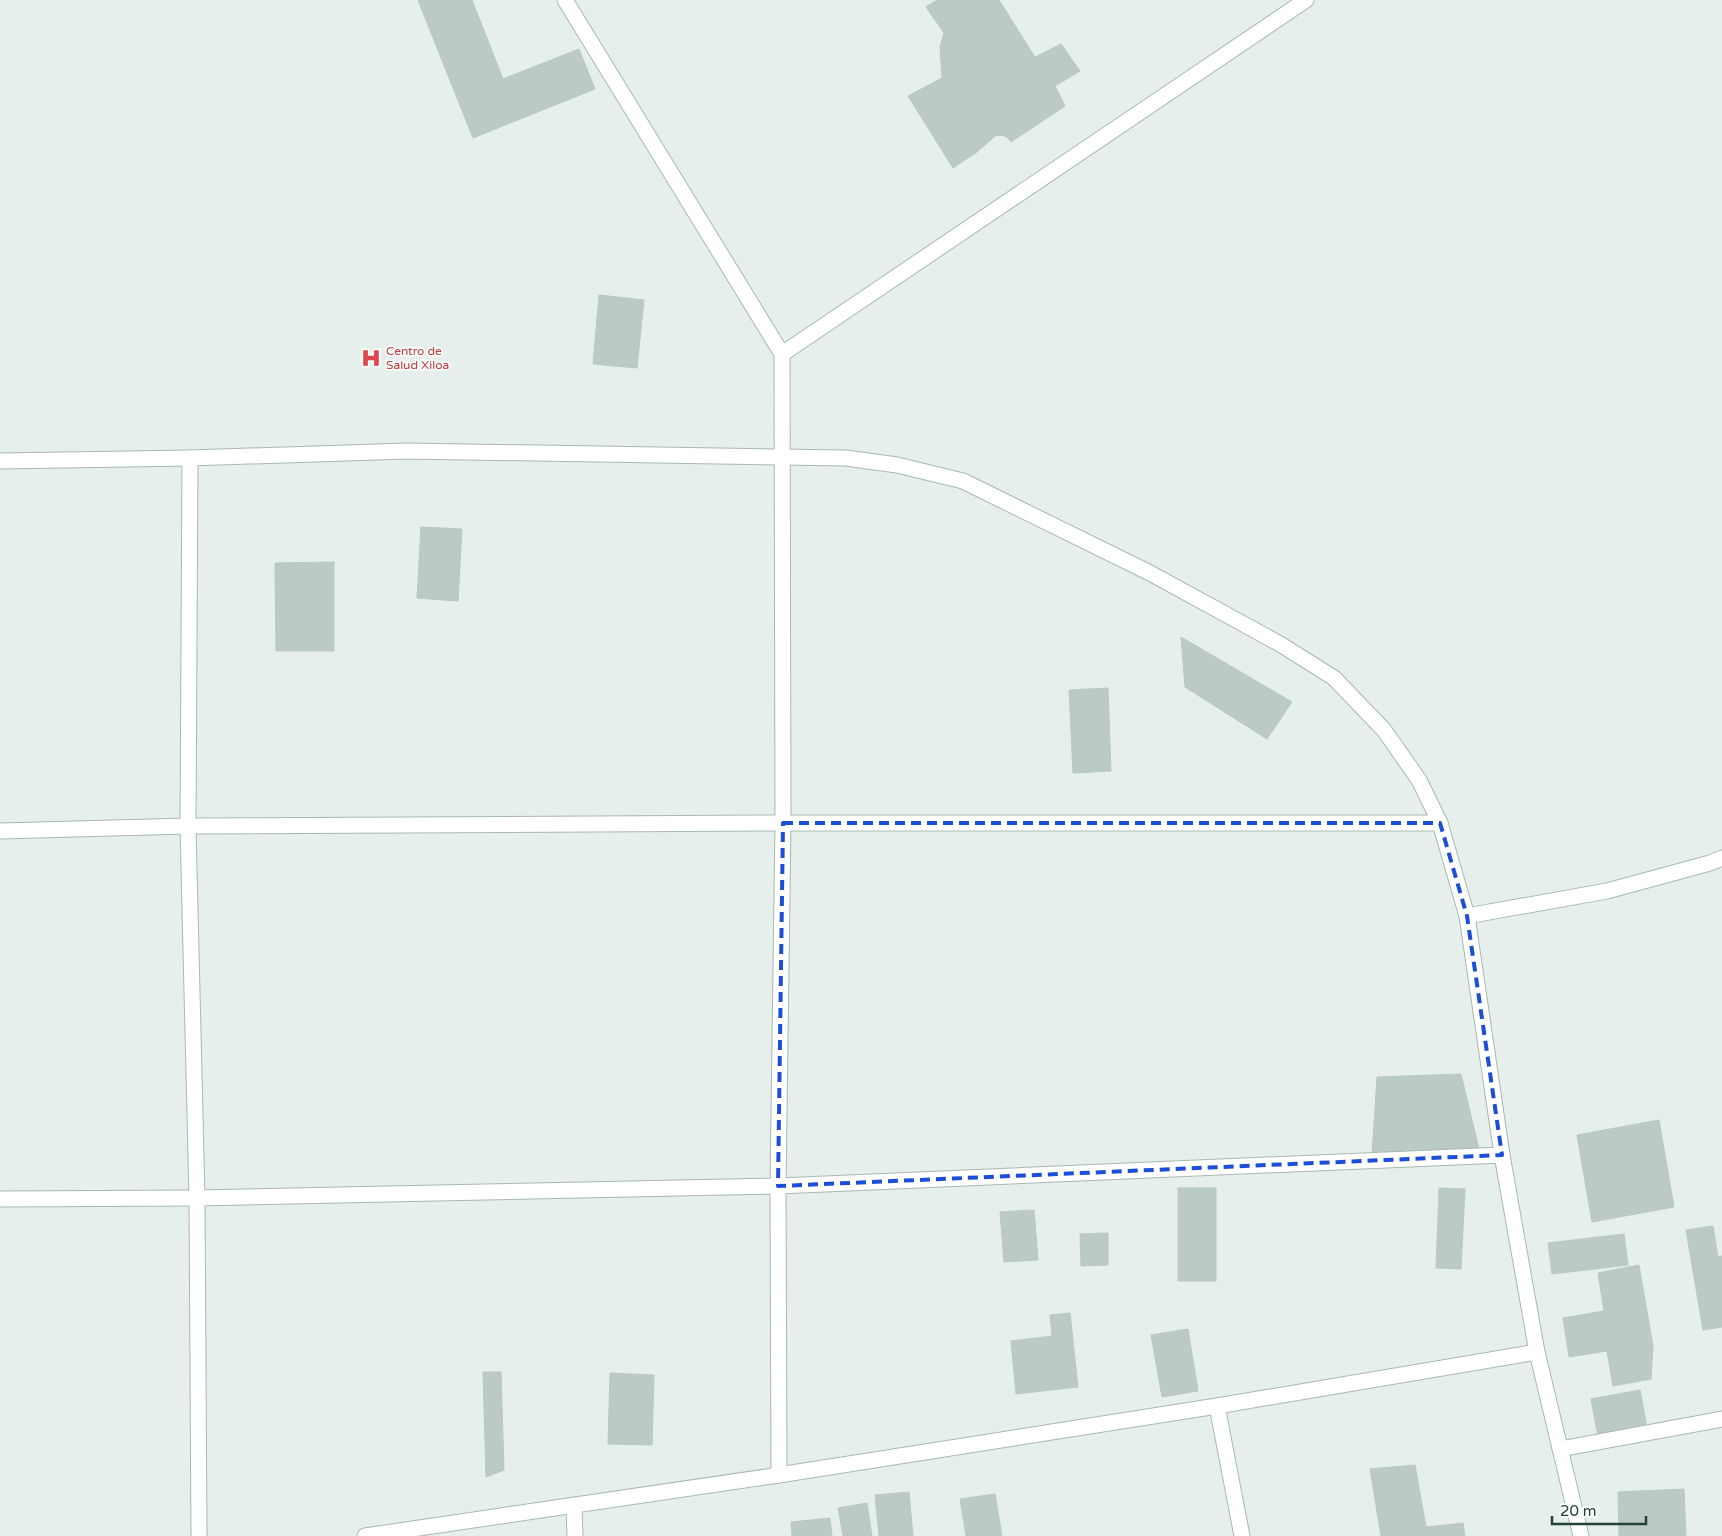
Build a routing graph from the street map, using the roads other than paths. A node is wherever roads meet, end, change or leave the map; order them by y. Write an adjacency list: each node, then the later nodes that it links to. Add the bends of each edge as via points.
1 (565, 0): 3 (street)
2 (1306, 0): 3 (street)
3 (782, 354): 4 (street)
4 (782, 457): 5 (street, via 407,451); 7 (street); 8 (street, via 846,458 963,481 1150,572 1280,644 1334,678 1384,730 1419,780)
5 (190, 458): 6 (street); 9 (street)
6 (0, 461)
7 (783, 823): 8 (street); 9 (street); 14 (street)
8 (1440, 824): 12 (street)
9 (188, 826): 10 (street); 15 (street)
10 (0, 831)
11 (1722, 858): 12 (street, via 1607,891)
12 (1467, 916): 13 (street)
13 (1502, 1154): 14 (street); 17 (street)
14 (778, 1186): 15 (street); 21 (street)
15 (197, 1198): 16 (street); 23 (street)
16 (0, 1199)
17 (1537, 1352): 18 (street); 20 (street)
18 (1217, 1406): 21 (street); 26 (street)
19 (1722, 1419): 20 (street)
20 (1560, 1449): 27 (street)
21 (779, 1475): 22 (street)
22 (574, 1505): 24 (street); 25 (street)
23 (199, 1536)
24 (364, 1536)
25 (575, 1536)
26 (1242, 1536)
27 (1581, 1536)

